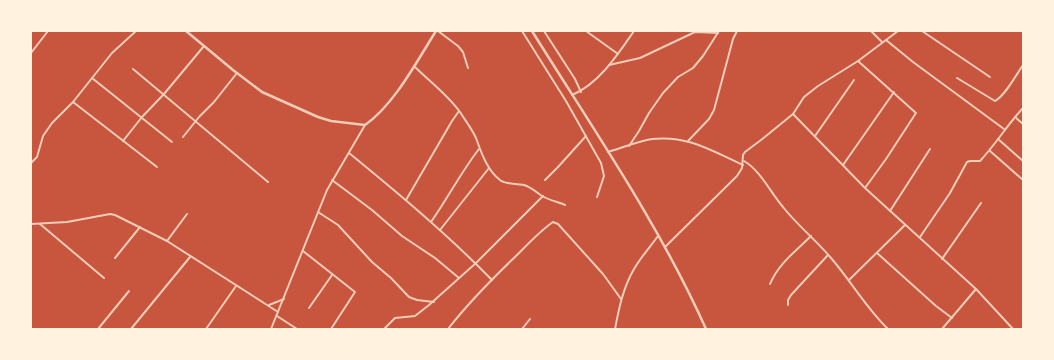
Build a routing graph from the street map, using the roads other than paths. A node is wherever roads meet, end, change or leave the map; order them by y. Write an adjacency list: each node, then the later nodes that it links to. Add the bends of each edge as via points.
1 (48, 31): 18 (street)
2 (136, 31): 28 (street, via 112,53)
3 (186, 31): 17 (street)
4 (437, 31): 23 (street); 25 (street, via 458,46 463,52)
5 (522, 31): 45 (street)
6 (532, 31): 34 (street)
7 (544, 31): 31 (street, via 575,79)
8 (586, 31): 19 (street)
9 (634, 31): 19 (street)
10 (737, 31): 50 (street, via 714,110)
11 (871, 31): 16 (street)
12 (898, 31): 15 (street)
13 (922, 31): 27 (street)
14 (719, 32): 21 (street, via 695,32 640,58); 52 (street, via 693,68 678,77 648,113)
15 (886, 40): 16 (street); 44 (street)
16 (882, 42): 20 (street)
17 (204, 46): 26 (street); 33 (street)
18 (31, 53)
19 (618, 54): 21 (street)
20 (858, 61): 32 (street); 38 (street, via 804,97)
21 (609, 65): 31 (street)
22 (1023, 65): 29 (street, via 997,101)
23 (414, 66): 37 (street); 43 (street, via 389,102)
24 (132, 68): 33 (street)
25 (468, 68)
26 (237, 73): 41 (street); 43 (street, via 262,92 305,112 331,121)
27 (990, 77)
28 (92, 78): 35 (street); 39 (street)
29 (957, 78)
30 (854, 80): 46 (street)
31 (580, 92): 34 (street)
32 (894, 92): 62 (street); 69 (street, via 916,111 916,114)
33 (164, 94): 39 (street); 41 (street)
34 (572, 95): 57 (street)
35 (73, 102): 49 (street); 60 (street, via 47,130)
36 (1023, 108): 40 (street)
37 (459, 111): 53 (street, via 475,137); 72 (street)
38 (793, 114): 46 (street); 59 (street, via 745,152)
39 (142, 117): 49 (street); 51 (street)
40 (1014, 117): 42 (street); 44 (street)
41 (196, 121): 47 (street); 68 (street)
42 (1023, 124)
43 (365, 125): 56 (street)
44 (1004, 129): 48 (street)
45 (586, 136): 66 (street); 71 (street, via 601,163 604,176)
46 (815, 136): 62 (street)
47 (183, 137)
48 (998, 139): 55 (street); 58 (street)
49 (123, 141): 63 (street)
50 (688, 141): 52 (street, via 652,139); 61 (street)
51 (172, 142)
52 (629, 146): 57 (street)
53 (479, 149): 64 (street); 78 (street)
54 (930, 149): 75 (street)
55 (990, 151): 67 (street); 86 (street, via 979,162 967,162 950,193)
56 (348, 152): 65 (street); 72 (street)
57 (608, 152): 84 (street)
58 (1023, 160)
59 (744, 161): 61 (street); 85 (street, via 755,169 785,210)
60 (31, 163)
61 (743, 165): 88 (street, via 737,176)
62 (843, 165): 69 (street)
63 (157, 167)
64 (490, 168): 70 (street, via 501,181 525,185); 83 (street)
65 (332, 180): 76 (street); 98 (street)
66 (545, 180)
67 (1023, 180)
68 (268, 182)
69 (865, 188): 75 (street)
70 (542, 196): 74 (street); 95 (street)
71 (598, 197)
72 (406, 200): 78 (street)
73 (981, 204): 94 (street)
74 (565, 205)
75 (890, 211): 81 (street)
76 (318, 212): 89 (street); 107 (street, via 338,225 409,297)
77 (187, 214): 87 (street)
78 (431, 222): 83 (street)
79 (31, 224): 80 (street)
80 (40, 224): 82 (street, via 110,214); 97 (street)
81 (905, 225): 86 (street); 90 (street)
82 (140, 227): 87 (street); 93 (street)
83 (440, 230): 95 (street)
84 (658, 236): 88 (street); 106 (street, via 635,267)
85 (811, 236): 91 (street); 101 (street, via 781,265)
86 (920, 237): 94 (street)
87 (167, 242): 92 (street)
88 (665, 247): 125 (street)
89 (303, 251): 96 (street); 105 (street)
90 (877, 253): 100 (street); 113 (street, via 930,302)
91 (828, 255): 100 (street); 108 (street, via 791,295)
92 (190, 256): 102 (street); 116 (street)
93 (115, 258)
94 (942, 259): 103 (street)
95 (476, 263): 98 (street); 99 (street)
96 (332, 275): 110 (street); 120 (street, via 355,292)
97 (104, 278)
98 (459, 278): 107 (street)
99 (492, 280): 106 (street, via 541,232 556,223 603,274); 122 (street)
100 (848, 280): 126 (street)
101 (770, 284)
102 (236, 286): 109 (street); 117 (street)
103 (976, 289): 113 (street); 128 (street)
104 (129, 291): 115 (street)
105 (284, 299): 109 (street); 111 (street)
106 (621, 299): 124 (street)
107 (434, 302): 121 (street, via 415,316 395,318)
108 (788, 305)
109 (268, 306): 111 (street)
110 (309, 308)
111 (278, 312): 112 (street)
112 (277, 316): 118 (street); 119 (street)
113 (952, 318): 127 (street)
114 (530, 319): 123 (street)
115 (98, 329)
116 (132, 329)
117 (206, 329)
118 (271, 329)
119 (297, 329)
120 (332, 329)
121 (384, 329)
122 (448, 329)
123 (522, 329)
124 (615, 329)
125 (706, 329)
126 (888, 329)
127 (942, 329)
128 (1013, 329)

